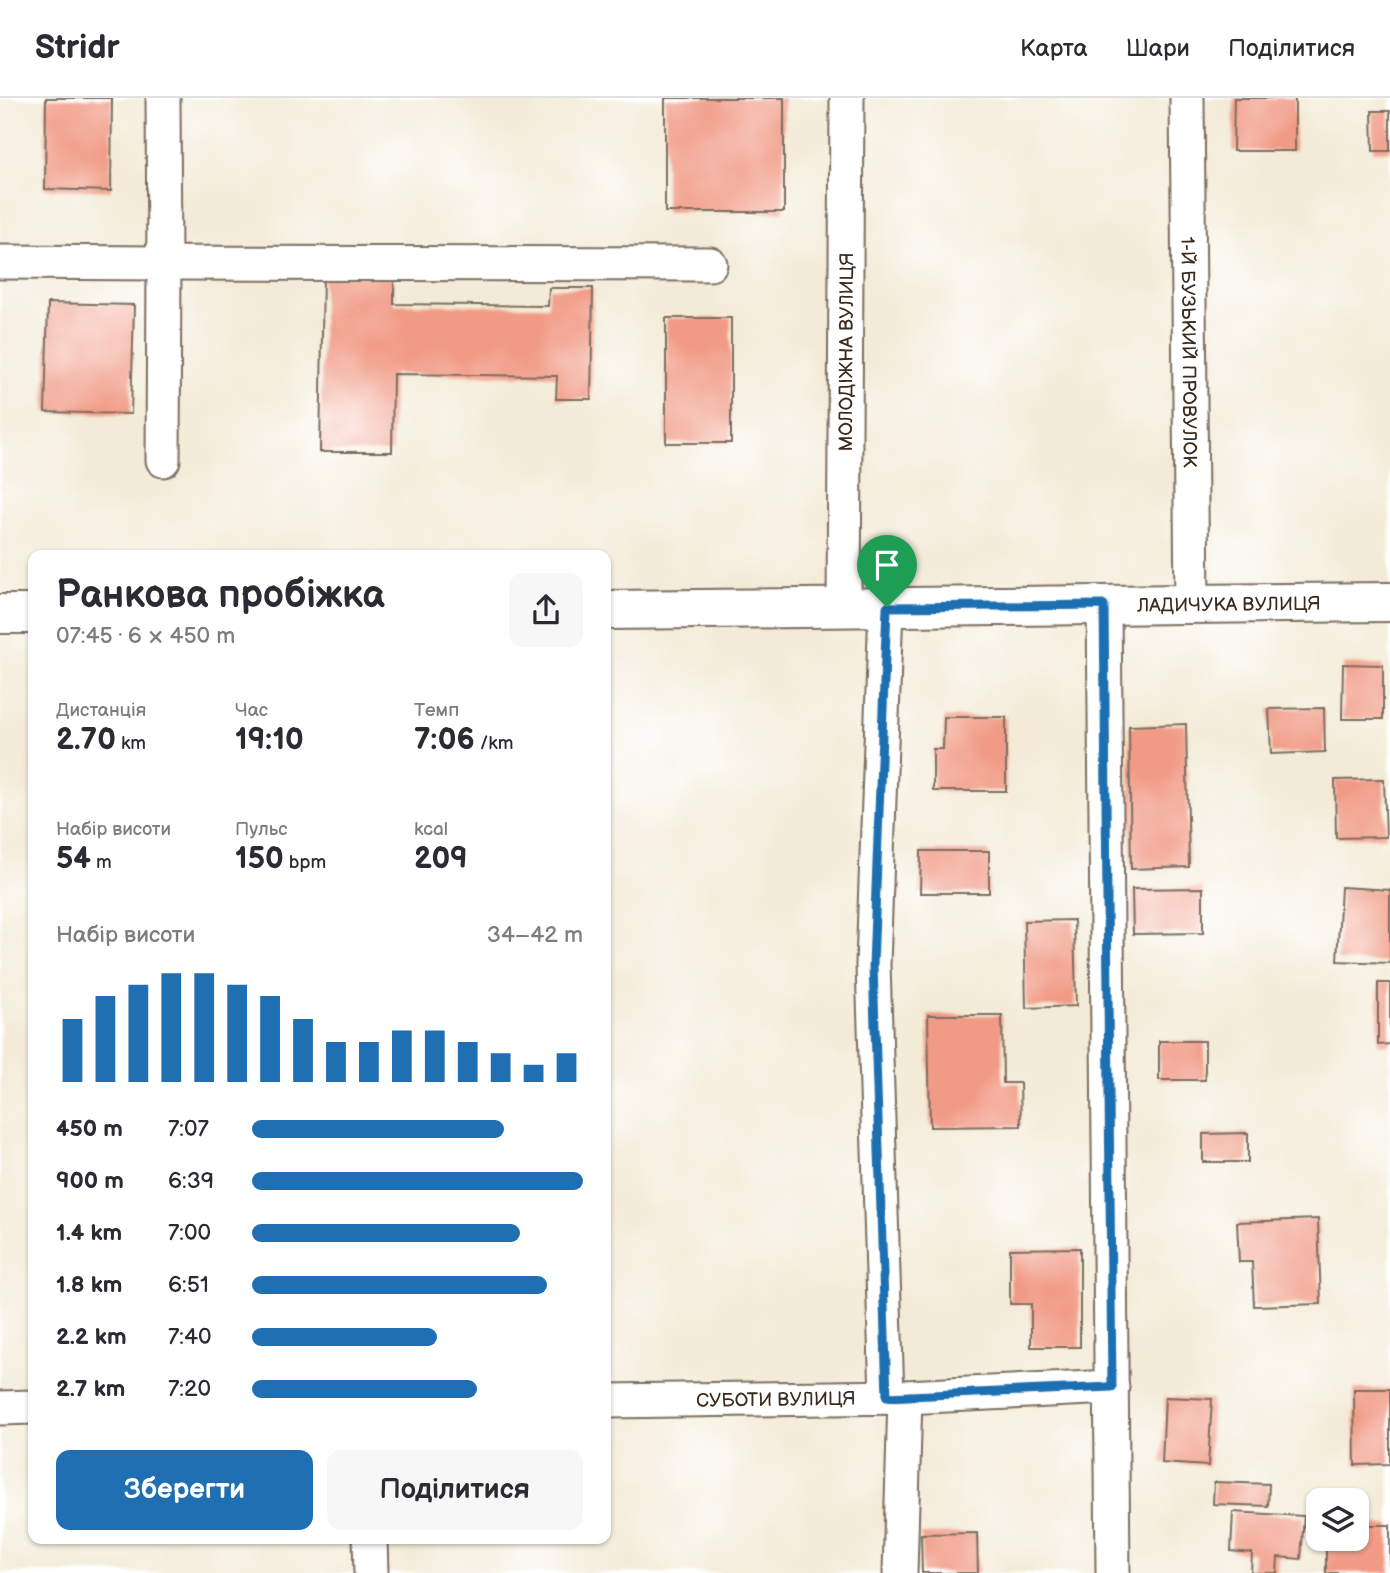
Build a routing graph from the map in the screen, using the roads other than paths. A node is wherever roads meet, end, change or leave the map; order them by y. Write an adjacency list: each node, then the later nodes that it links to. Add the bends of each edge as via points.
1 (163, 98): 5 (street)
2 (847, 98): 12 (street, МОЛОДІЖНА ВУЛИЦЯ)
3 (1187, 98): 9 (street, 1-Й БУЗЬКИЙ ПРОВУЛОК)
4 (0, 262): 5 (street)
5 (164, 263): 6 (street); 7 (street)
6 (710, 264)
7 (163, 460)
8 (1390, 602): 9 (street, ЛАДИЧУКА ВУЛИЦЯ)
9 (1192, 604): 10 (street, ЛАДИЧУКА ВУЛИЦЯ)
10 (1104, 605): 11 (street, ЛАДИЧУКА ВУЛИЦЯ); 16 (street)
11 (887, 607): 12 (street, ЛАДИЧУКА ВУЛИЦЯ); 17 (street, via 873,965)
12 (844, 608): 13 (street, ЛАДИЧУКА ВУЛИЦЯ)
13 (611, 610)
14 (0, 614): 15 (street)
15 (28, 614)
16 (1112, 1387): 17 (street, СУБОТИ ВУЛИЦЯ); 24 (street)
17 (896, 1397): 18 (street, СУБОТИ ВУЛИЦЯ); 23 (street)
18 (611, 1401)
19 (0, 1408): 20 (street)
20 (28, 1408)
21 (370, 1544): 22 (street)
22 (371, 1573)
23 (900, 1573)
24 (1113, 1573)

